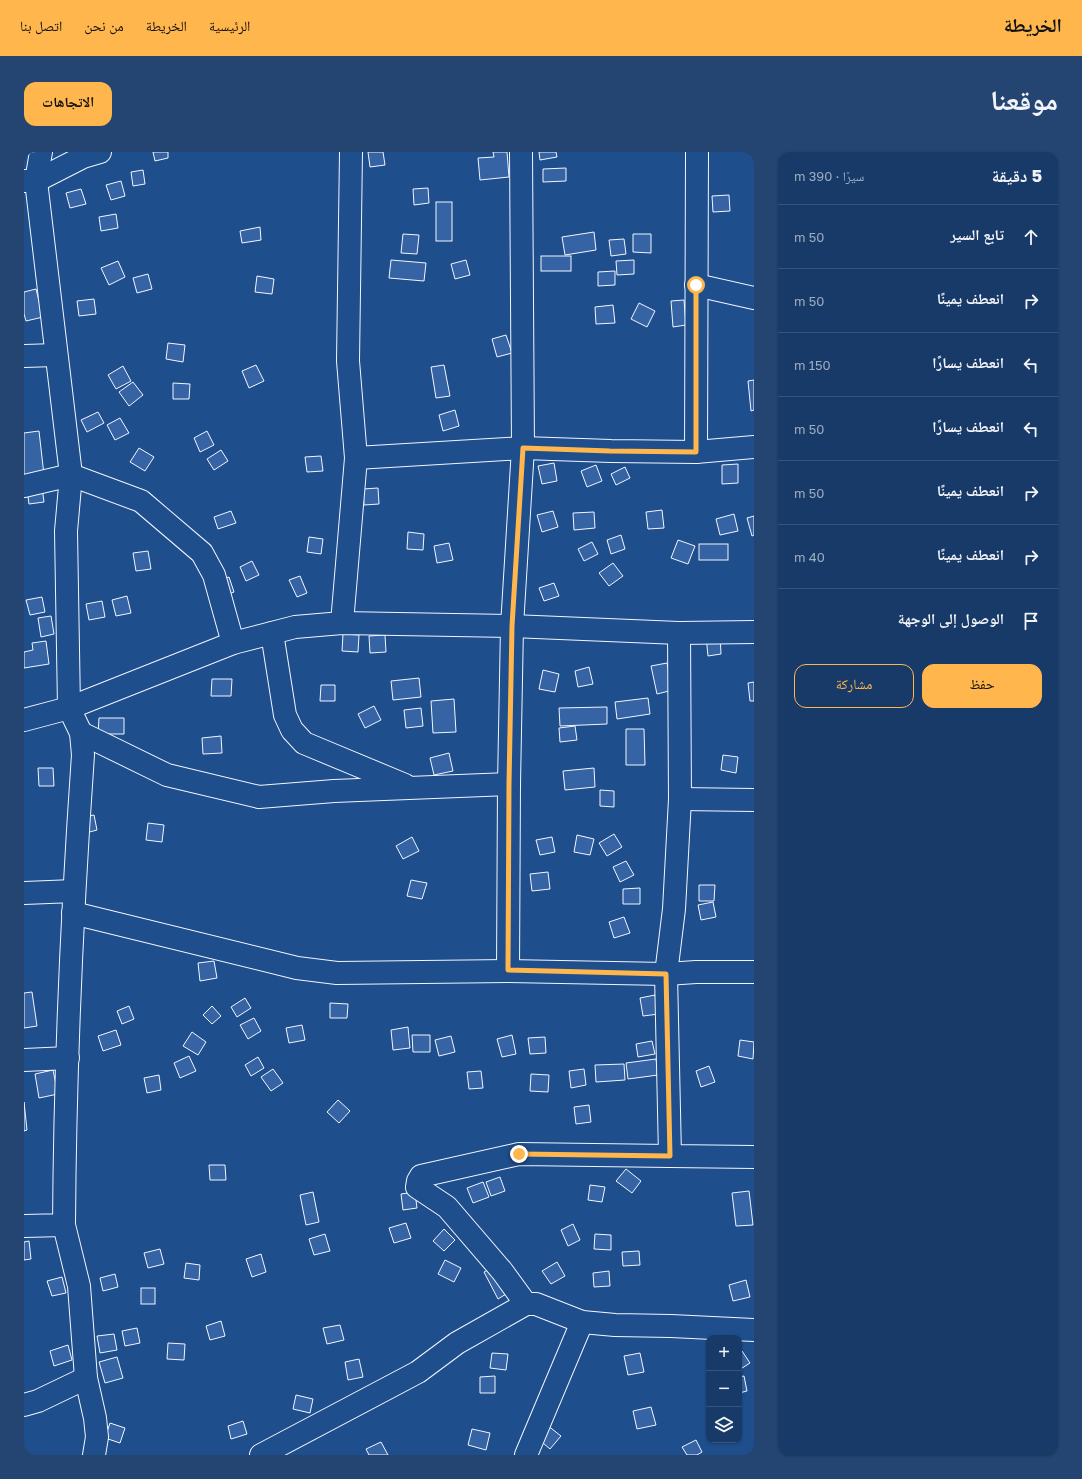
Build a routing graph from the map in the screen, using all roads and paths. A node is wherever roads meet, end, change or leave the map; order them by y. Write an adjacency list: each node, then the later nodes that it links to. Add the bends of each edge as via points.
1 (41, 152): 6 (street)
2 (100, 152): 6 (street)
3 (350, 152): 14 (street, via 348,361)
4 (521, 152): 12 (street)
5 (697, 152): 7 (street)
6 (30, 181): 9 (street)
7 (696, 285): 8 (street); 13 (street)
8 (754, 298)
9 (56, 354): 10 (street); 15 (street)
10 (24, 356)
11 (754, 447): 13 (street)
12 (523, 448): 13 (street); 14 (street); 18 (street)
13 (696, 452)
14 (356, 458): 17 (street)
15 (71, 475): 16 (street); 22 (street, via 141,501 202,553 214,574); 23 (street, via 66,531)
16 (24, 486)
17 (342, 623): 18 (street); 20 (street, via 295,627)
18 (512, 626): 21 (street); 26 (street)
19 (754, 632): 21 (street)
20 (272, 633): 22 (street); 27 (street, via 285,715 292,730 304,743)
21 (679, 633): 28 (street)
22 (233, 643): 23 (street)
23 (69, 708): 24 (street); 25 (street)
24 (24, 720)
25 (81, 733): 27 (street, via 166,775 259,797); 30 (street, via 83,755)
26 (509, 784): 27 (street); 33 (street)
27 (410, 788)
28 (680, 799): 29 (street); 35 (street, via 674,909)
29 (754, 800)
30 (74, 892): 31 (street); 32 (street)
31 (24, 893)
32 (73, 913): 33 (street, via 297,968 338,973); 36 (street)
33 (508, 970): 35 (street)
34 (754, 972): 35 (street)
35 (666, 974): 38 (street)
36 (68, 1058): 37 (street); 40 (street)
37 (24, 1060)
38 (670, 1156): 39 (street); 42 (street, via 519,1154 421,1176 417,1186 447,1207 502,1271)
39 (754, 1157)
40 (64, 1225): 41 (street); 45 (street, via 79,1286)
41 (24, 1226)
42 (526, 1304): 43 (street, via 536,1304); 48 (street, via 457,1343 418,1372)
43 (582, 1322): 44 (street); 49 (street)
44 (754, 1330)
45 (86, 1378): 46 (street); 47 (street, via 97,1437)
46 (24, 1407)
47 (94, 1455)
48 (261, 1455)
49 (526, 1455)

